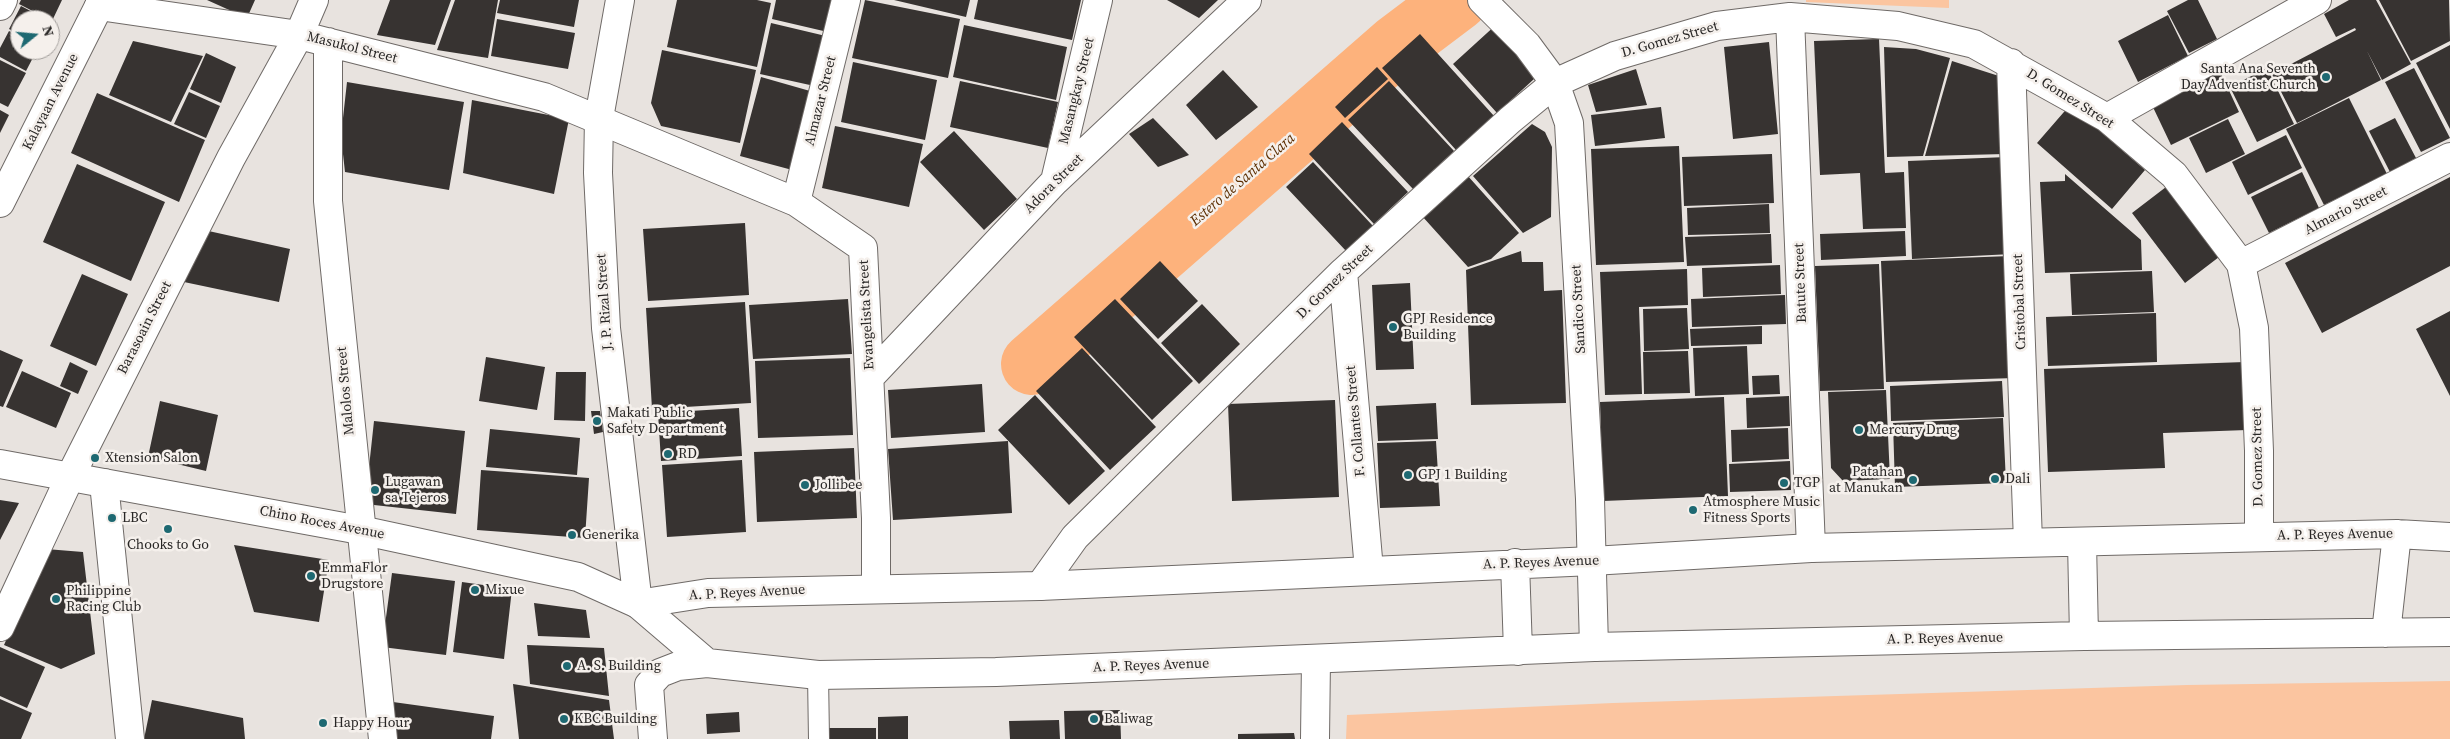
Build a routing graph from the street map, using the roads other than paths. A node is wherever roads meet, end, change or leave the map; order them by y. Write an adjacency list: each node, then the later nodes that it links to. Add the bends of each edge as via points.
1 (3, 0): 10 (street)
2 (314, 0): 12 (street)
3 (620, 0): 16 (street, J. P. Rizal Street)
4 (846, 0): 20 (street, Almazar Street)
5 (1098, 0): 19 (street, Masangkay Street)
6 (1247, 0): 19 (street, Adora Street)
7 (2317, 0): 17 (street)
8 (1483, 1): 15 (street, Sandico Street, via 1527,45)
9 (101, 3): 12 (street, Masukol Street); 21 (street, Kalayaan Avenue)
10 (0, 6)
11 (1790, 18): 14 (street, D. Gomez Street, via 1898,26 1974,44); 15 (street, D. Gomez Street, via 1717,26 1615,56); 34 (street, Batute Street)
12 (299, 35): 13 (street, Masukol Street); 26 (street, Barasoain Street, via 231,158)
13 (328, 42): 16 (street, Masukol Street, via 544,97); 28 (street, Malolos Street, via 328,201)
14 (2011, 63): 17 (street, D. Gomez Street); 32 (street, Cristobal Street)
15 (1555, 83): 23 (street, D. Gomez Street); 35 (street, Sandico Street, via 1569,123)
16 (599, 118): 20 (street, Evangelista Street); 40 (street, J. P. Rizal Street, via 598,173 606,328)
17 (2107, 118): 22 (street, D. Gomez Street, via 2174,175)
18 (2450, 157): 22 (street, Almario Street)
19 (1055, 181): 24 (street, Adora Street)
20 (796, 202): 24 (street, Evangelista Street, via 863,248)
21 (0, 203)
22 (2241, 264): 30 (street, D. Gomez Street, via 2254,328)
23 (1343, 272): 37 (street, F. Collantes Street); 38 (street, D. Gomez Street, via 1075,537)
24 (870, 377): 39 (street, Evangelista Street)
25 (0, 464): 26 (street, Chino Roces Avenue)
26 (70, 477): 27 (street, Chino Roces Avenue); 41 (street, Barasoain Street)
27 (104, 483): 28 (street, Chino Roces Avenue); 50 (street)
28 (360, 530): 40 (street, Chino Roces Avenue, via 578,577); 51 (street, Malolos Street)
29 (2397, 534): 30 (street, A. P. Reyes Avenue); 31 (street, A. P. Reyes Avenue); 43 (street)
30 (2259, 537): 33 (street, A. P. Reyes Avenue)
31 (2450, 537)
32 (2028, 542): 33 (street, A. P. Reyes Avenue); 34 (street, A. P. Reyes Avenue)
33 (2082, 542): 44 (street)
34 (1811, 548): 35 (street, A. P. Reyes Avenue)
35 (1592, 561): 36 (street, A. P. Reyes Avenue); 45 (street, Sandico Street)
36 (1515, 563): 37 (street, A. P. Reyes Avenue); 46 (street)
37 (1369, 570): 38 (street, A. P. Reyes Avenue)
38 (1040, 586): 39 (street, A. P. Reyes Avenue)
39 (876, 588): 40 (street, A. P. Reyes Avenue, via 708,593)
40 (638, 604): 48 (street)
41 (0, 627)
42 (2450, 632): 43 (street, A. P. Reyes Avenue)
43 (2386, 633): 44 (street, A. P. Reyes Avenue)
44 (2084, 636): 45 (street, A. P. Reyes Avenue)
45 (1594, 647): 46 (street, A. P. Reyes Avenue)
46 (1518, 651): 47 (street, A. P. Reyes Avenue)
47 (1316, 660): 49 (street, A. P. Reyes Avenue, via 1005,672); 54 (street)
48 (707, 663): 49 (street, A. P. Reyes Avenue); 52 (street, via 678,666 660,673 649,685)
49 (818, 675): 53 (lane)
50 (130, 739)
51 (383, 739)
52 (653, 739)
53 (819, 739)
54 (1315, 739)

